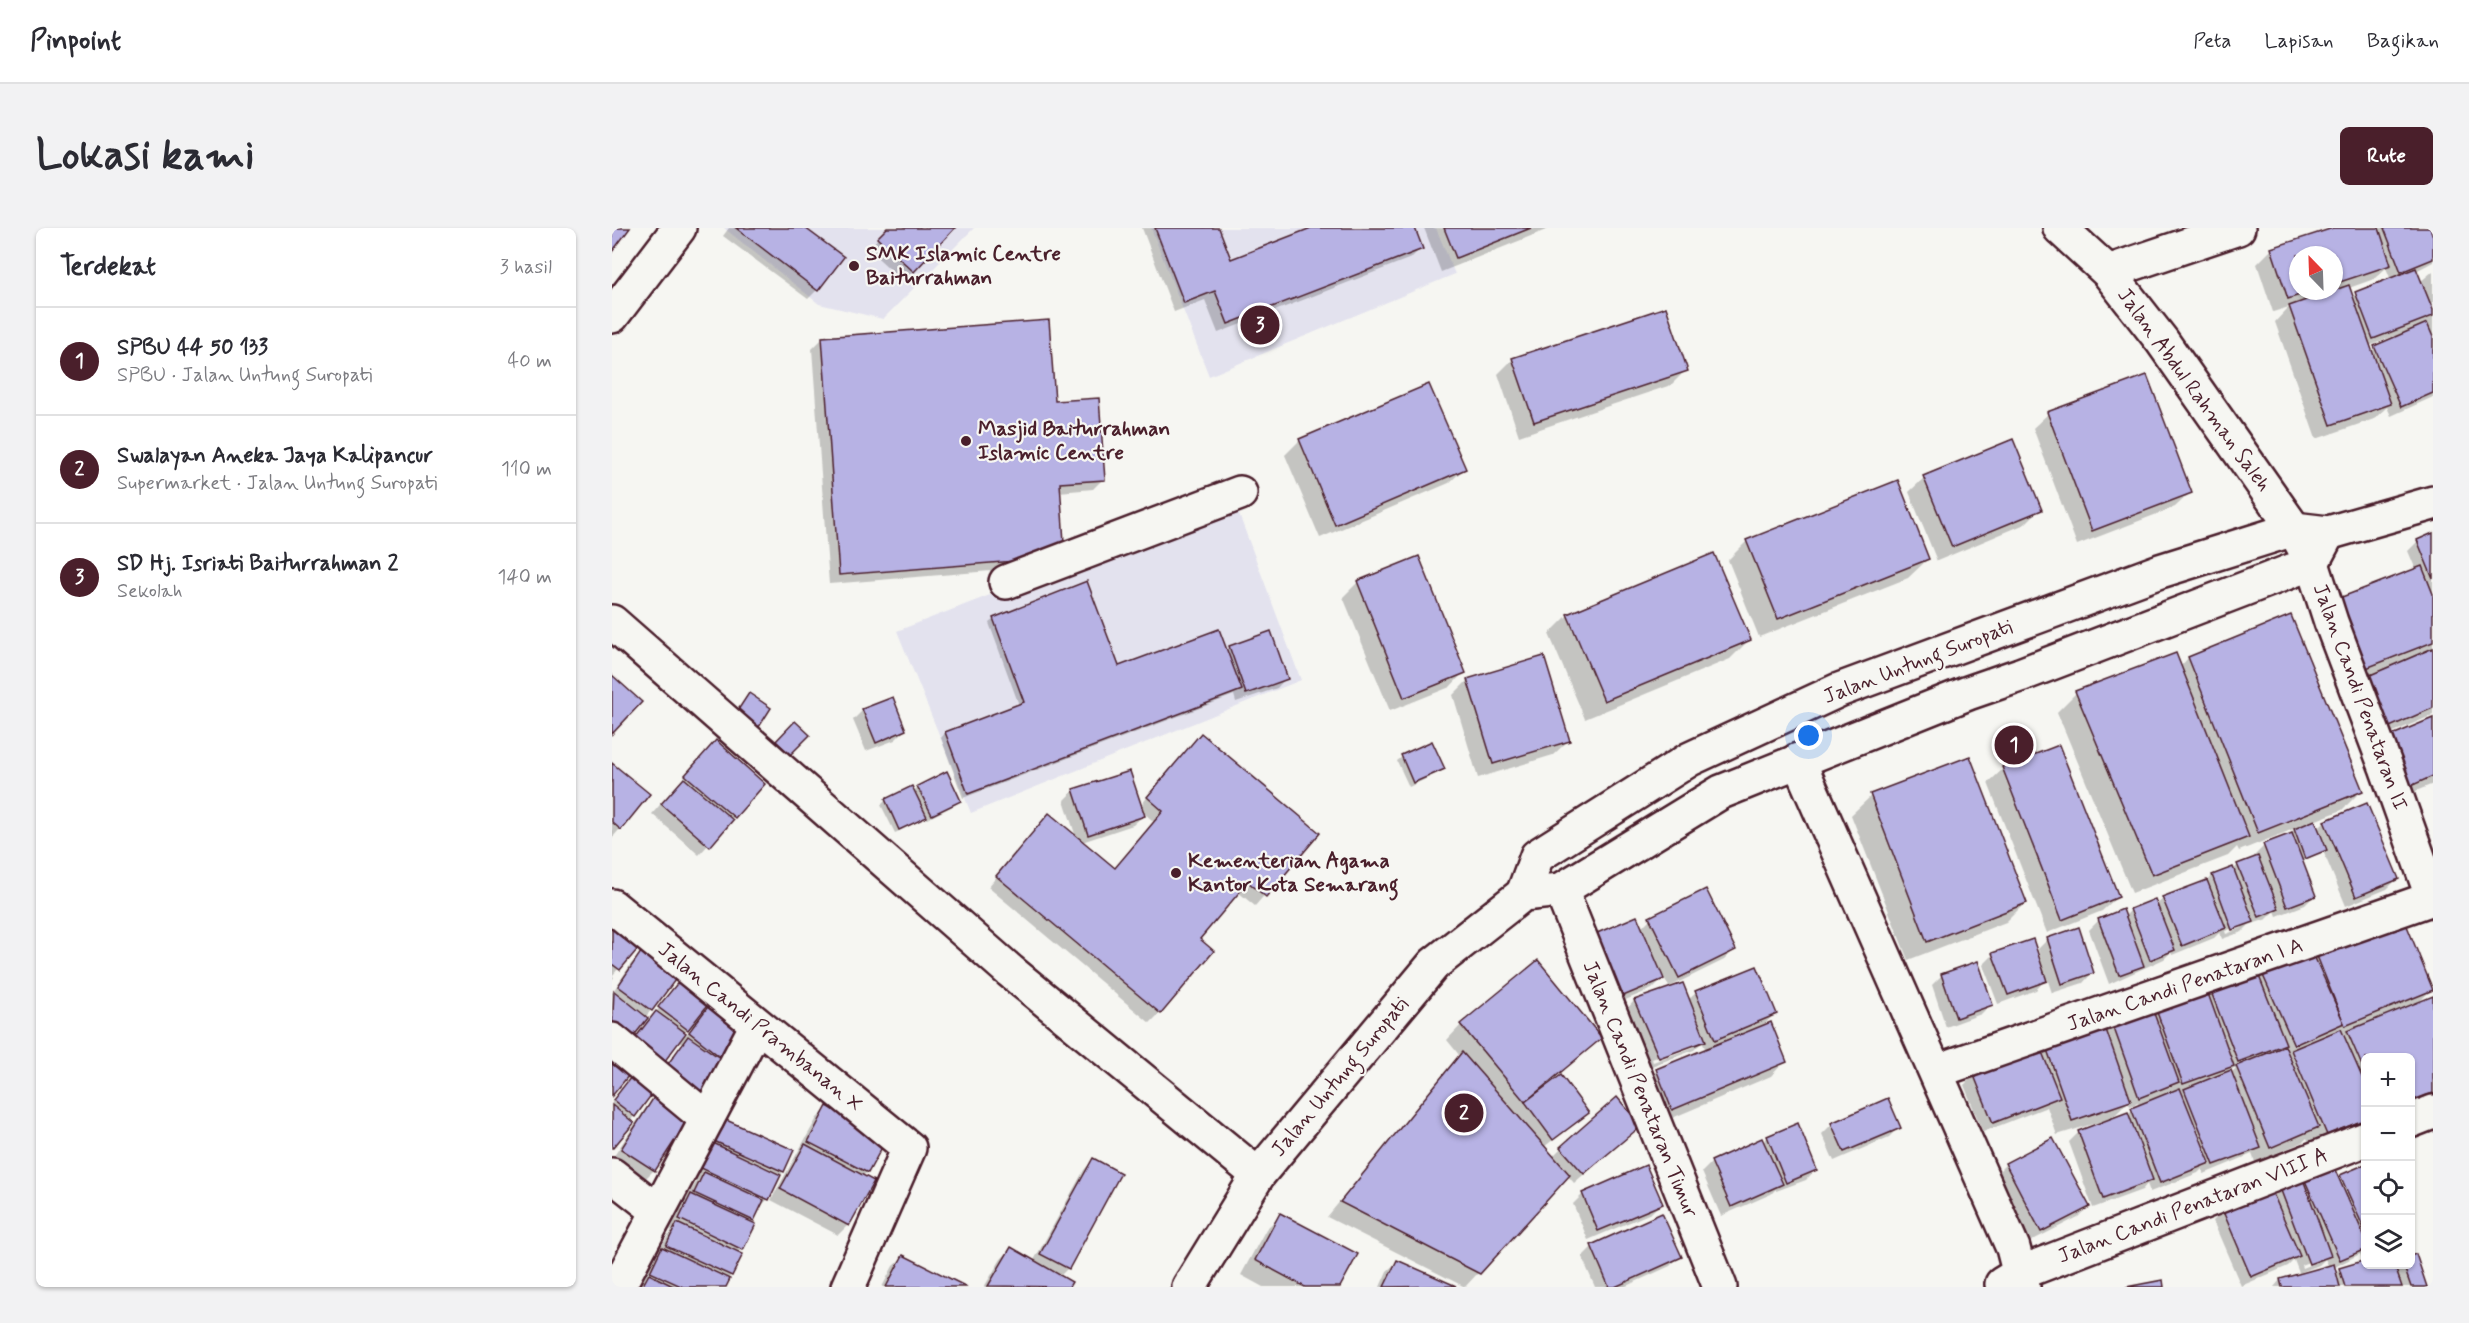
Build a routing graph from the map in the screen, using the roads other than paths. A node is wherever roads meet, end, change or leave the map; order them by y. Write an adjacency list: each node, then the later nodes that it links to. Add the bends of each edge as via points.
1 (679, 228): 6 (street)
2 (2060, 228): 5 (street, Jalan Abdul Rahman Saleh)
3 (2238, 228): 4 (street)
4 (2198, 235): 5 (street)
5 (2108, 272): 9 (street, Jalan Abdul Rahman Saleh, via 2162,341)
6 (612, 316)
7 (1240, 493): 12 (street)
8 (2433, 503): 10 (street, Jalan Untung Suropati)
9 (2294, 529): 10 (street, Jalan Untung Suropati); 11 (street, Jalan Abdul Rahman Saleh); 16 (street, Jalan Untung Suropati, via 2160,571 1839,690 1690,759 1537,856)
10 (2328, 534): 11 (street)
11 (2312, 563): 14 (street); 17 (street, Jalan Candi Penataran II)
12 (1006, 582)
13 (612, 621): 27 (street, via 1010,970)
14 (1798, 760): 15 (street, via 1721,792); 21 (street)
15 (1561, 890): 16 (street); 34 (street, Jalan Candi Penataran Timur)
16 (1523, 894): 27 (street, Jalan Untung Suropati, via 1434,964)
17 (2433, 899): 21 (street, Jalan Candi Penataran I A)
18 (612, 906): 19 (street, Jalan Candi Prambanan X)
19 (757, 1025): 23 (street); 32 (street, Jalan Candi Prambanan X, via 909,1148)
20 (612, 1040): 23 (street)
21 (1937, 1071): 30 (street, via 2013,1248)
22 (2433, 1112): 24 (street)
23 (707, 1119): 28 (street)
24 (2415, 1119)
25 (2361, 1140): 30 (street, Jalan Candi Penataran VIII A)
26 (612, 1175): 28 (street)
27 (1258, 1175): 33 (street, Jalan Untung Suropati)
28 (658, 1211): 29 (street)
29 (624, 1255): 31 (street)
30 (2014, 1282)
31 (618, 1287)
32 (848, 1287)
33 (1189, 1287)
34 (1720, 1287)

